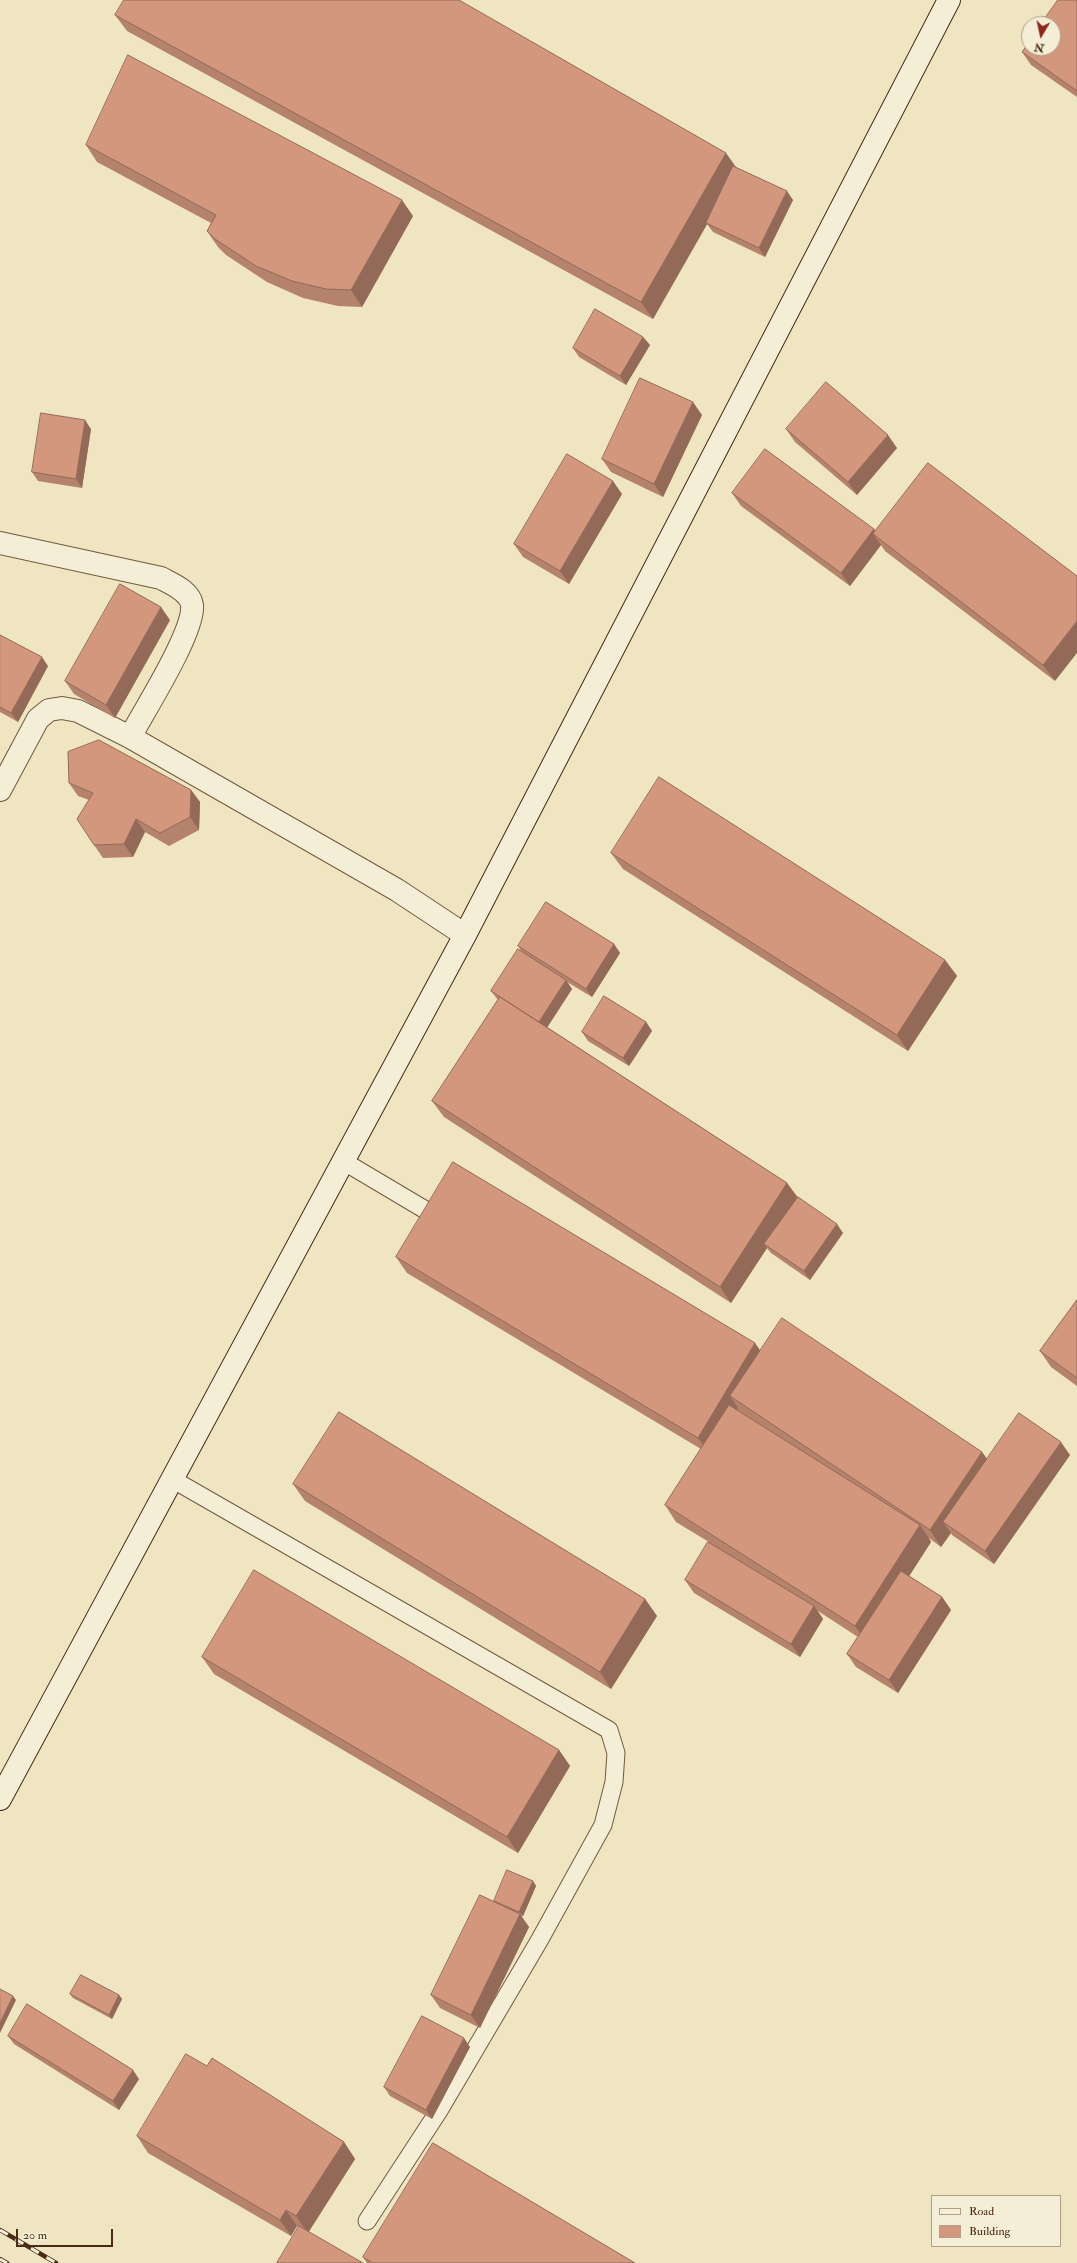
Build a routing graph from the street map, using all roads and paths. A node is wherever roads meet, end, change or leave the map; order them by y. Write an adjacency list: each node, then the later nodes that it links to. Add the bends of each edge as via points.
1 (949, 0): 5 (main road)
2 (0, 543): 3 (main road, via 161,578 182,589 192,604 184,640)
3 (130, 737): 4 (main road, via 78,711 62,708 49,710 38,719); 5 (main road, via 397,890)
4 (0, 790)
5 (465, 935): 6 (main road)
6 (343, 1161): 7 (lane); 8 (main road)
7 (457, 1228)
8 (172, 1479): 9 (main road); 10 (lane, via 603,1726 609,1730 616,1753 614,1782 603,1825 539,1941 448,2096)
9 (0, 1799)
10 (367, 2221)

